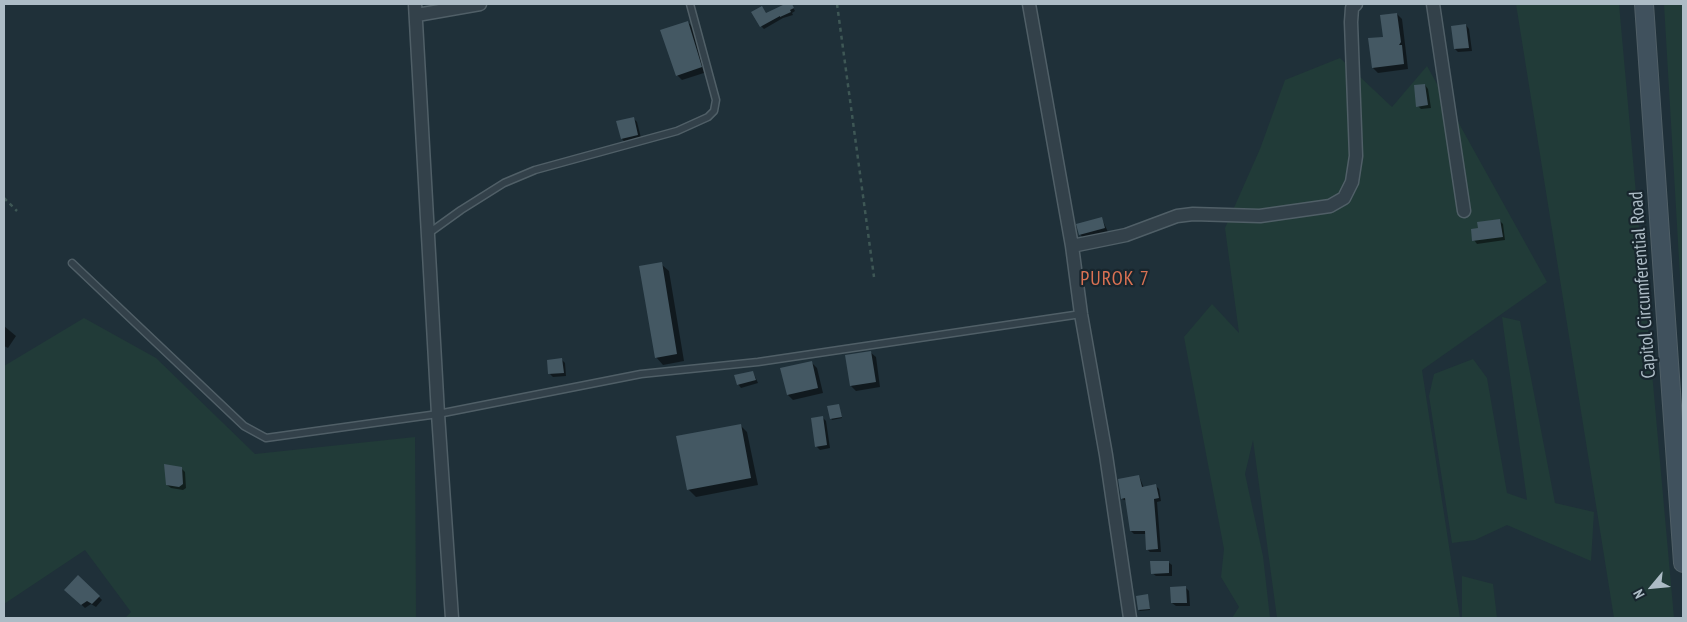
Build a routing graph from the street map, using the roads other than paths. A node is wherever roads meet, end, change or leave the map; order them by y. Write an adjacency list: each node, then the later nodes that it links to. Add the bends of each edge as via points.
1 (480, 4): 7 (street)
2 (690, 4): 9 (lane, via 716,100 714,111 708,118 677,131 535,170 504,183)
3 (1029, 4): 10 (street)
4 (1356, 4): 10 (street, via 1352,8 1351,22 1356,156 1352,182 1344,198 1330,206 1260,216 1177,216 1126,235)
5 (1433, 4): 8 (street)
6 (1644, 4): 14 (main road, Capitol Circumferential Road)
7 (416, 10): 9 (street)
8 (1464, 212)
9 (429, 233): 13 (street)
10 (1072, 246): 12 (street)
11 (72, 262): 13 (lane, via 244,426 266,438)
12 (1081, 314): 13 (lane, via 758,362 642,374); 16 (street)
13 (438, 414): 15 (street)
14 (1683, 563)
15 (452, 618)
16 (1130, 618)

